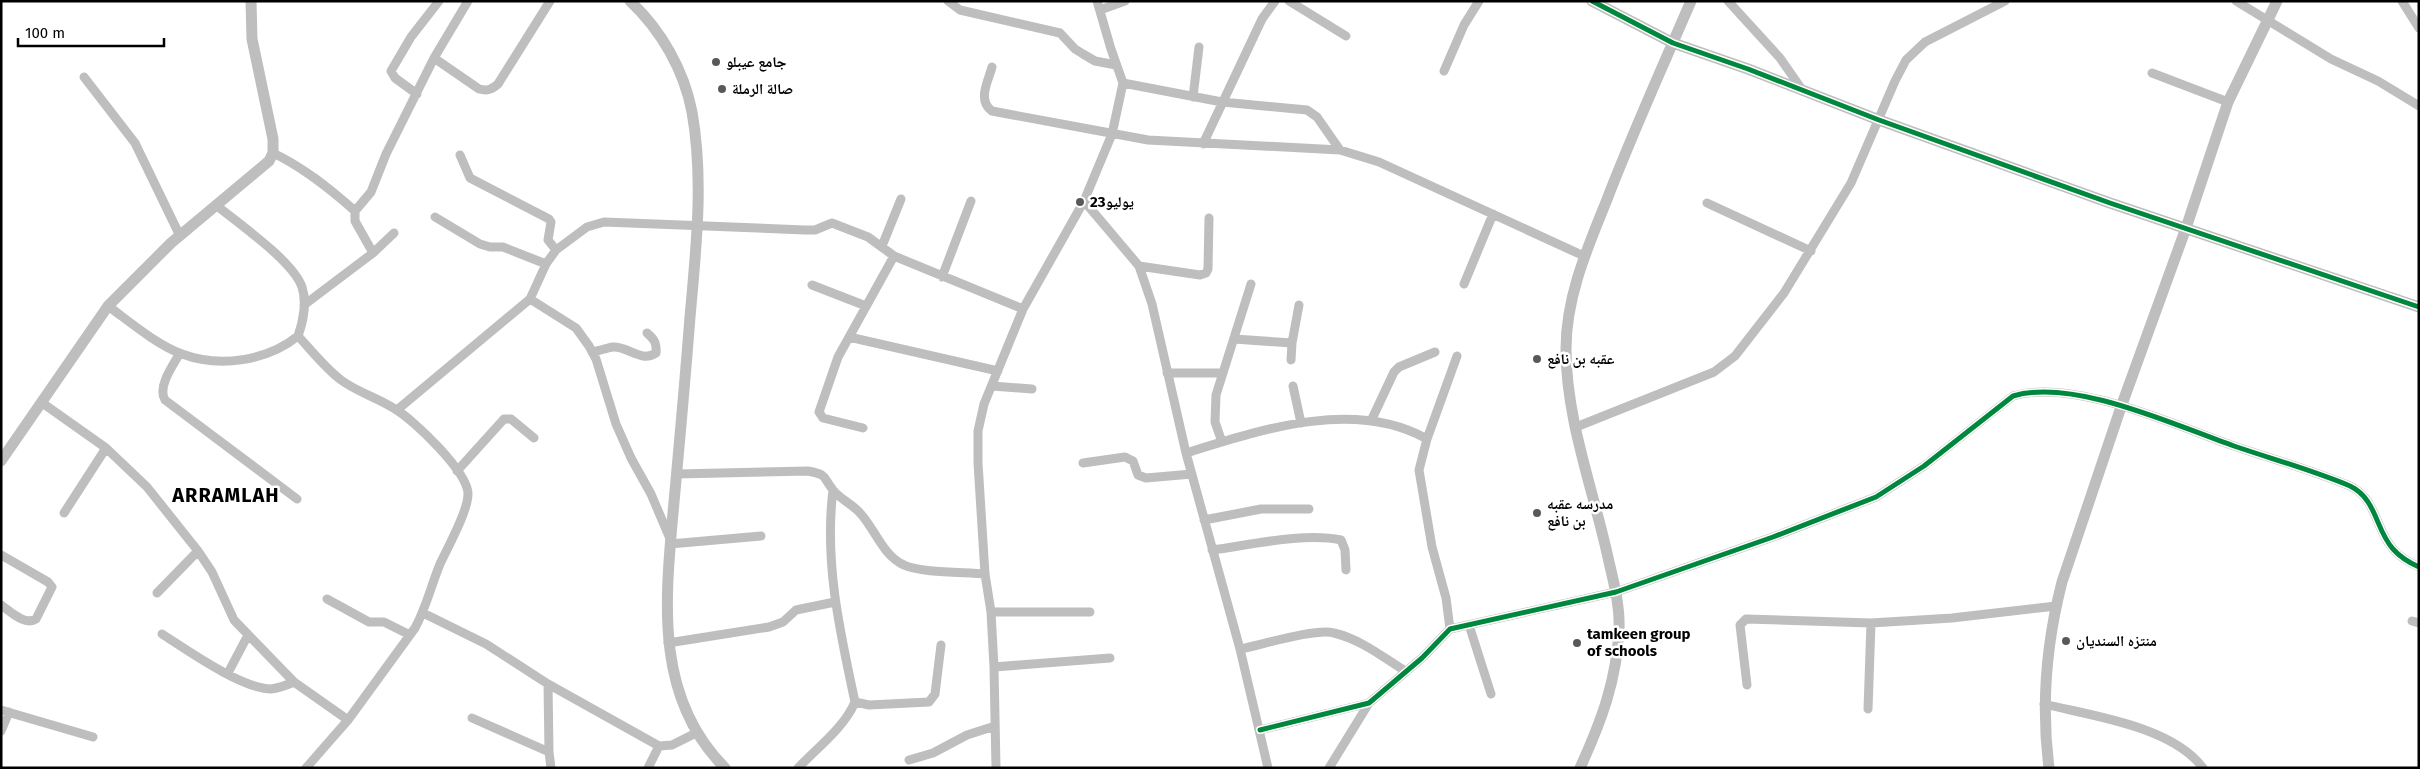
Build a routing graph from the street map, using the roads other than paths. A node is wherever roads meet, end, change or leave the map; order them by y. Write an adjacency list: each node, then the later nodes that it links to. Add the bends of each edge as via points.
1 (251, 1): 41 (street, via 252,39 273,139)
2 (440, 1): 32 (street, via 411,38 392,71 394,78)
3 (468, 1): 24 (street)
4 (550, 1): 24 (street, via 492,89 479,89)
5 (630, 1): 52 (street, via 650,20 670,53 692,111)
6 (948, 1): 25 (street, via 960,10 1060,33 1075,49 1095,61)
7 (1125, 1): 18 (street)
8 (1275, 1): 34 (street, via 1262,19)
9 (1289, 1): 21 (street)
10 (1479, 1): 27 (street, via 1464,25)
11 (1592, 1): 22 (street)
12 (1691, 1): 22 (street)
13 (1728, 1): 31 (street, via 1780,58)
14 (2006, 1): 37 (street, via 1914,50 1895,81)
15 (2236, 1): 19 (street)
16 (2277, 1): 19 (street)
17 (2402, 1): 20 (street)
18 (1099, 6): 25 (street)
19 (2267, 21): 35 (street); 36 (street)
20 (2419, 28)
21 (1346, 36)
22 (1673, 43): 31 (street); 61 (street, via 1636,123)
23 (1199, 47): 33 (street)
24 (434, 58): 32 (street)
25 (1116, 65): 30 (street)
26 (992, 67): 38 (street, via 983,99 985,106 992,111)
27 (1444, 71)
28 (2152, 73): 35 (street)
29 (84, 77): 55 (street, via 135,144)
30 (1124, 83): 33 (street); 38 (street)
31 (1803, 92): 37 (street)
32 (416, 94): 48 (street, via 371,192)
33 (1193, 97): 34 (street)
34 (1222, 102): 39 (street); 40 (street, via 1307,110 1317,117)
35 (2228, 102): 53 (street)
36 (2419, 106)
37 (1879, 120): 53 (street); 58 (street, via 1851,183)
38 (1112, 134): 39 (street); 45 (street)
39 (1202, 144): 40 (street)
40 (1340, 150): 49 (street, via 1379,162)
41 (273, 153): 47 (street, via 269,161); 48 (street, via 303,170)
42 (460, 155): 57 (street, via 470,178 550,219 548,240)
43 (901, 199): 56 (street)
44 (971, 201): 64 (street)
45 (1084, 201): 63 (street); 74 (street)
46 (1708, 203): 58 (street)
47 (216, 205): 55 (street); 69 (street, via 294,271 302,287)
48 (355, 211): 59 (street, via 355,221)
49 (1494, 214): 61 (street); 66 (street)
50 (435, 217): 62 (street, via 480,244 503,247)
51 (1209, 218): 63 (street, via 1206,273 1200,275)
52 (698, 226): 56 (street, via 815,230 832,223); 57 (street, via 604,222 587,228); 106 (street)
53 (2186, 228): 73 (street); 92 (street)
54 (394, 233): 59 (street)
55 (180, 236): 71 (street)
56 (882, 246): 60 (street)
57 (556, 250): 62 (street)
58 (1811, 251): 96 (street, via 1760,326 1735,356 1721,367)
59 (373, 253): 69 (street)
60 (894, 256): 64 (street); 72 (street)
61 (1584, 256): 96 (street, via 1567,321 1567,384)
62 (546, 264): 68 (street)
63 (1139, 266): 86 (street, via 1152,304)
64 (942, 277): 74 (street)
65 (1251, 284): 78 (street)
66 (1464, 284)
67 (812, 285): 72 (street)
68 (530, 299): 80 (street, via 576,328); 93 (street)
69 (304, 304): 76 (street)
70 (1299, 305): 79 (street)
71 (108, 306): 82 (street); 91 (street)
72 (866, 306): 77 (street)
73 (2419, 307)
74 (1024, 309): 85 (street)
75 (647, 333): 80 (street, via 655,341 656,353 651,356 614,347)
76 (298, 336): 82 (street, via 279,350 256,357 218,360); 93 (street, via 339,379)
77 (849, 337): 85 (street); 97 (street, via 838,357 819,412 823,418)
78 (1234, 339): 79 (street); 87 (street)
79 (1292, 343): 84 (street)
80 (592, 352): 114 (street, via 616,424)
81 (1435, 352): 94 (street, via 1394,372)
82 (180, 353): 109 (street, via 163,387 165,400)
83 (1457, 356): 99 (street)
84 (1291, 360)
85 (998, 372): 88 (street)
86 (1168, 373): 87 (street); 102 (street)
87 (1222, 373): 100 (street, via 1216,395 1215,422)
88 (992, 386): 90 (street); 120 (street, via 978,431)
89 (1293, 386): 95 (street)
90 (1032, 389)
91 (41, 402): 101 (street); 103 (street)
92 (2121, 407): 118 (street, via 2358,490 2371,504 2392,549); 121 (street, via 2049,391 2029,391 2013,396 1924,466 1876,497); 126 (street)
93 (397, 410): 105 (street, via 418,427)
94 (1371, 422): 95 (street, via 1322,420); 99 (street, via 1398,426)
95 (1301, 423): 100 (street)
96 (1576, 427): 121 (street)
97 (864, 428)
98 (534, 438): 105 (street, via 511,419 504,419)
99 (1427, 439): 132 (street, via 1419,470)
100 (1222, 442): 102 (street)
101 (106, 448): 111 (street); 116 (street, via 164,506)
102 (1186, 452): 107 (street)
103 (1, 462)
104 (1083, 463): 107 (street, via 1125,457 1133,461 1138,475 1146,478)
105 (457, 471): 129 (street, via 465,481 467,501)
106 (677, 474): 108 (street, via 808,471 821,474); 114 (street)
107 (1192, 474): 112 (street)
108 (833, 490): 120 (street, via 859,511 890,556 898,562 916,568); 124 (street, via 830,516)
109 (297, 499)
110 (1309, 509): 112 (street, via 1261,509)
111 (64, 513)
112 (1204, 520): 115 (street)
113 (761, 536): 114 (street)
114 (671, 543): 136 (street)
115 (1212, 550): 119 (street, via 1314,537 1332,538 1341,540); 138 (street)
116 (198, 551): 122 (street); 134 (street, via 212,572 234,620)
117 (1, 555): 125 (street, via 52,587 32,622 24,621)
118 (2419, 567)
119 (1346, 570)
120 (985, 574): 127 (street)
121 (1616, 592): 131 (street); 170 (street, via 1619,627 1616,667 1609,698)
122 (157, 593)
123 (327, 599): 135 (street, via 365,620 387,623)
124 (835, 602): 136 (street, via 796,610 784,622 769,627); 147 (street)
125 (1, 605)
126 (2056, 606): 130 (street); 149 (street)
127 (991, 612): 128 (street); 140 (street)
128 (1090, 612)
129 (423, 613): 135 (street); 144 (street, via 486,644)
130 (1871, 623): 145 (street, via 1746,619 1740,625); 150 (street)
131 (1468, 625): 132 (street); 146 (street)
132 (1450, 629): 141 (street)
133 (162, 634): 142 (street)
134 (248, 635): 142 (street); 143 (street)
135 (410, 635): 153 (street)
136 (668, 642): 157 (street, via 674,679)
137 (942, 646): 147 (street, via 935,694 929,702 869,705)
138 (1240, 649): 141 (street, via 1332,632 1354,639); 155 (street)
139 (1110, 658): 140 (street)
140 (994, 667): 154 (street)
141 (1406, 671): 148 (street)
142 (228, 674): 143 (street, via 265,688 278,688)
143 (294, 682): 153 (street)
144 (548, 684): 159 (street); 160 (street)
145 (1747, 685)
146 (1491, 694)
147 (854, 702): 166 (street, via 846,718)
148 (1369, 703): 155 (street); 169 (street)
149 (2044, 704): 171 (street); 172 (street, via 2146,730 2178,745 2195,757)
150 (1868, 709)
151 (5, 711): 156 (street); 158 (street)
152 (472, 718): 160 (street)
153 (348, 720): 162 (street)
154 (995, 726): 161 (street); 167 (street)
155 (1260, 730): 168 (street)
156 (1, 731)
157 (696, 733): 159 (street, via 672,745); 165 (street)
158 (93, 737)
159 (659, 746): 164 (street)
160 (549, 752): 163 (street)
161 (909, 760)
162 (309, 767)
163 (551, 768)
164 (648, 768)
165 (725, 768)
166 (798, 768)
167 (996, 768)
168 (1268, 768)
169 (1329, 768)
170 (1580, 768)
171 (2049, 768)
172 (2202, 768)

